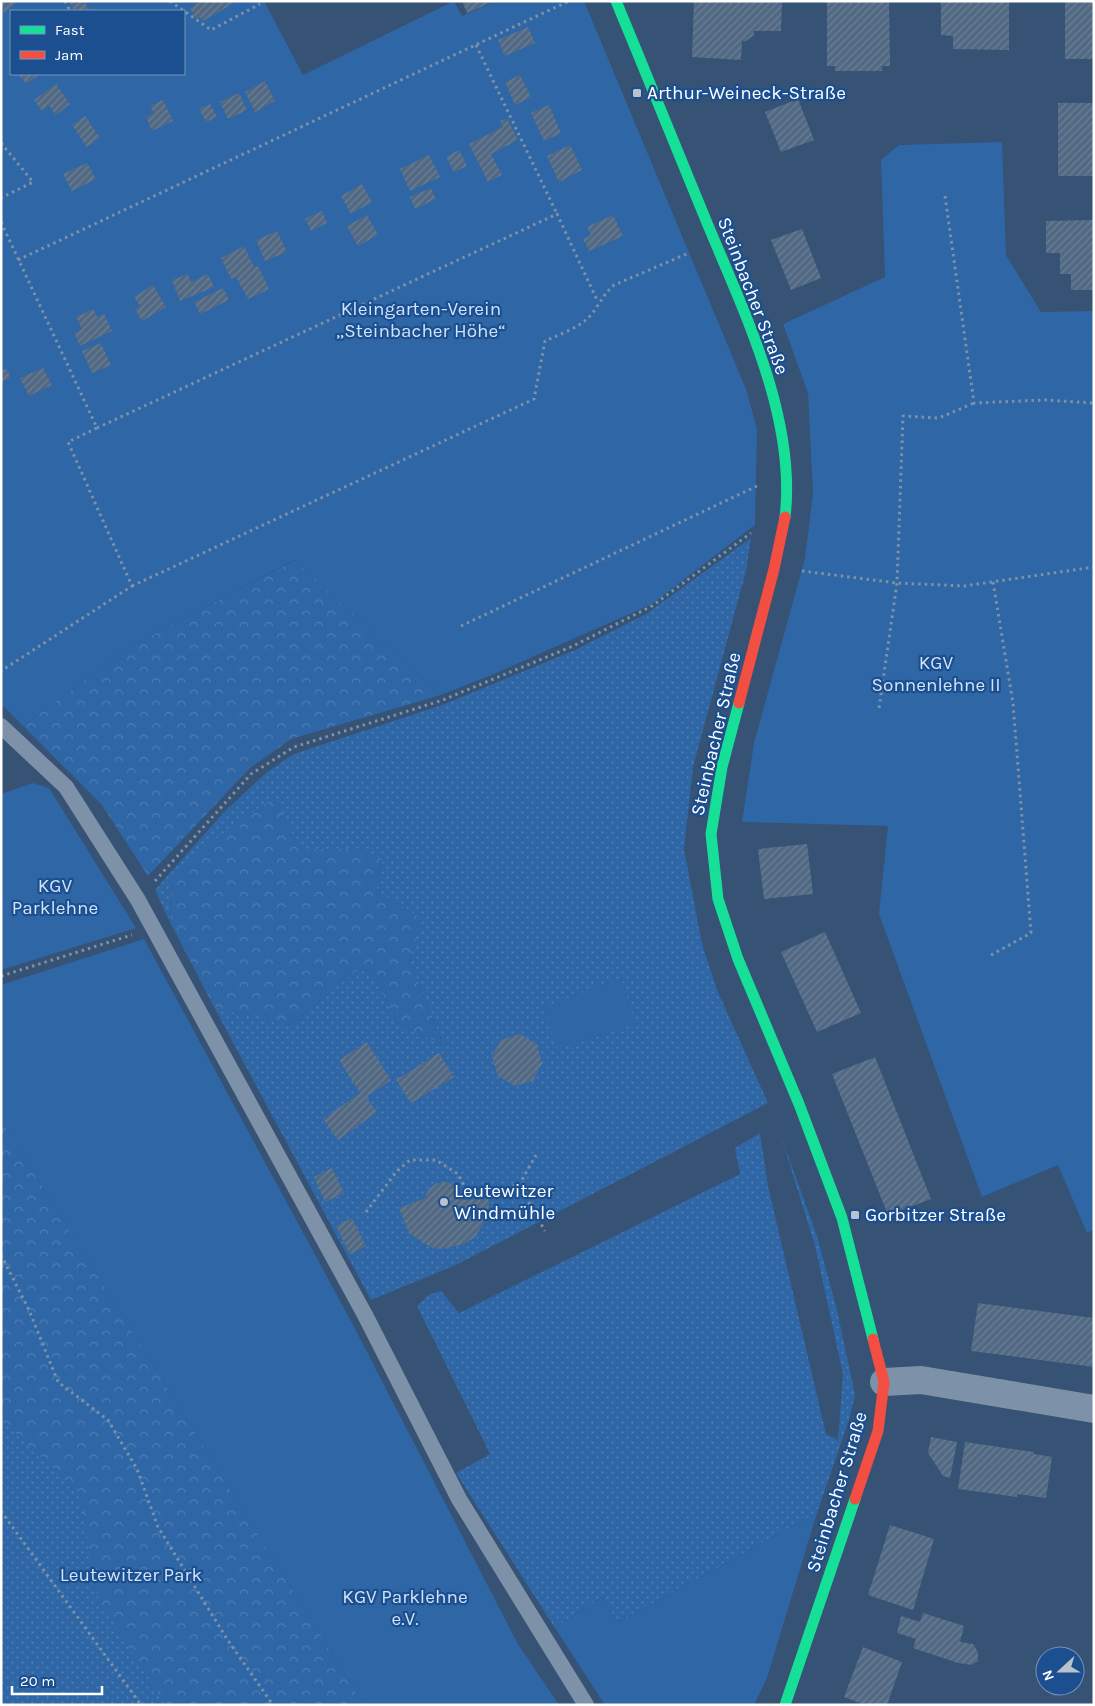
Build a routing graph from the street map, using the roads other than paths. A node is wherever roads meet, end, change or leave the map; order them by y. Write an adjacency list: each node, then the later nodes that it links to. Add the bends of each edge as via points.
1 (616, 1): 3 (street, Steinbacher Straße, via 753,334 774,401 785,458 784,515 774,569 722,767 711,834 718,899 738,959 799,1104 842,1218)
2 (1, 726): 5 (lane, via 66,787 138,900 365,1316 459,1499)
3 (884, 1382): 4 (street, via 921,1380); 6 (street, Steinbacher Straße, via 878,1432)
4 (1094, 1409)
5 (586, 1705)
6 (785, 1705)

